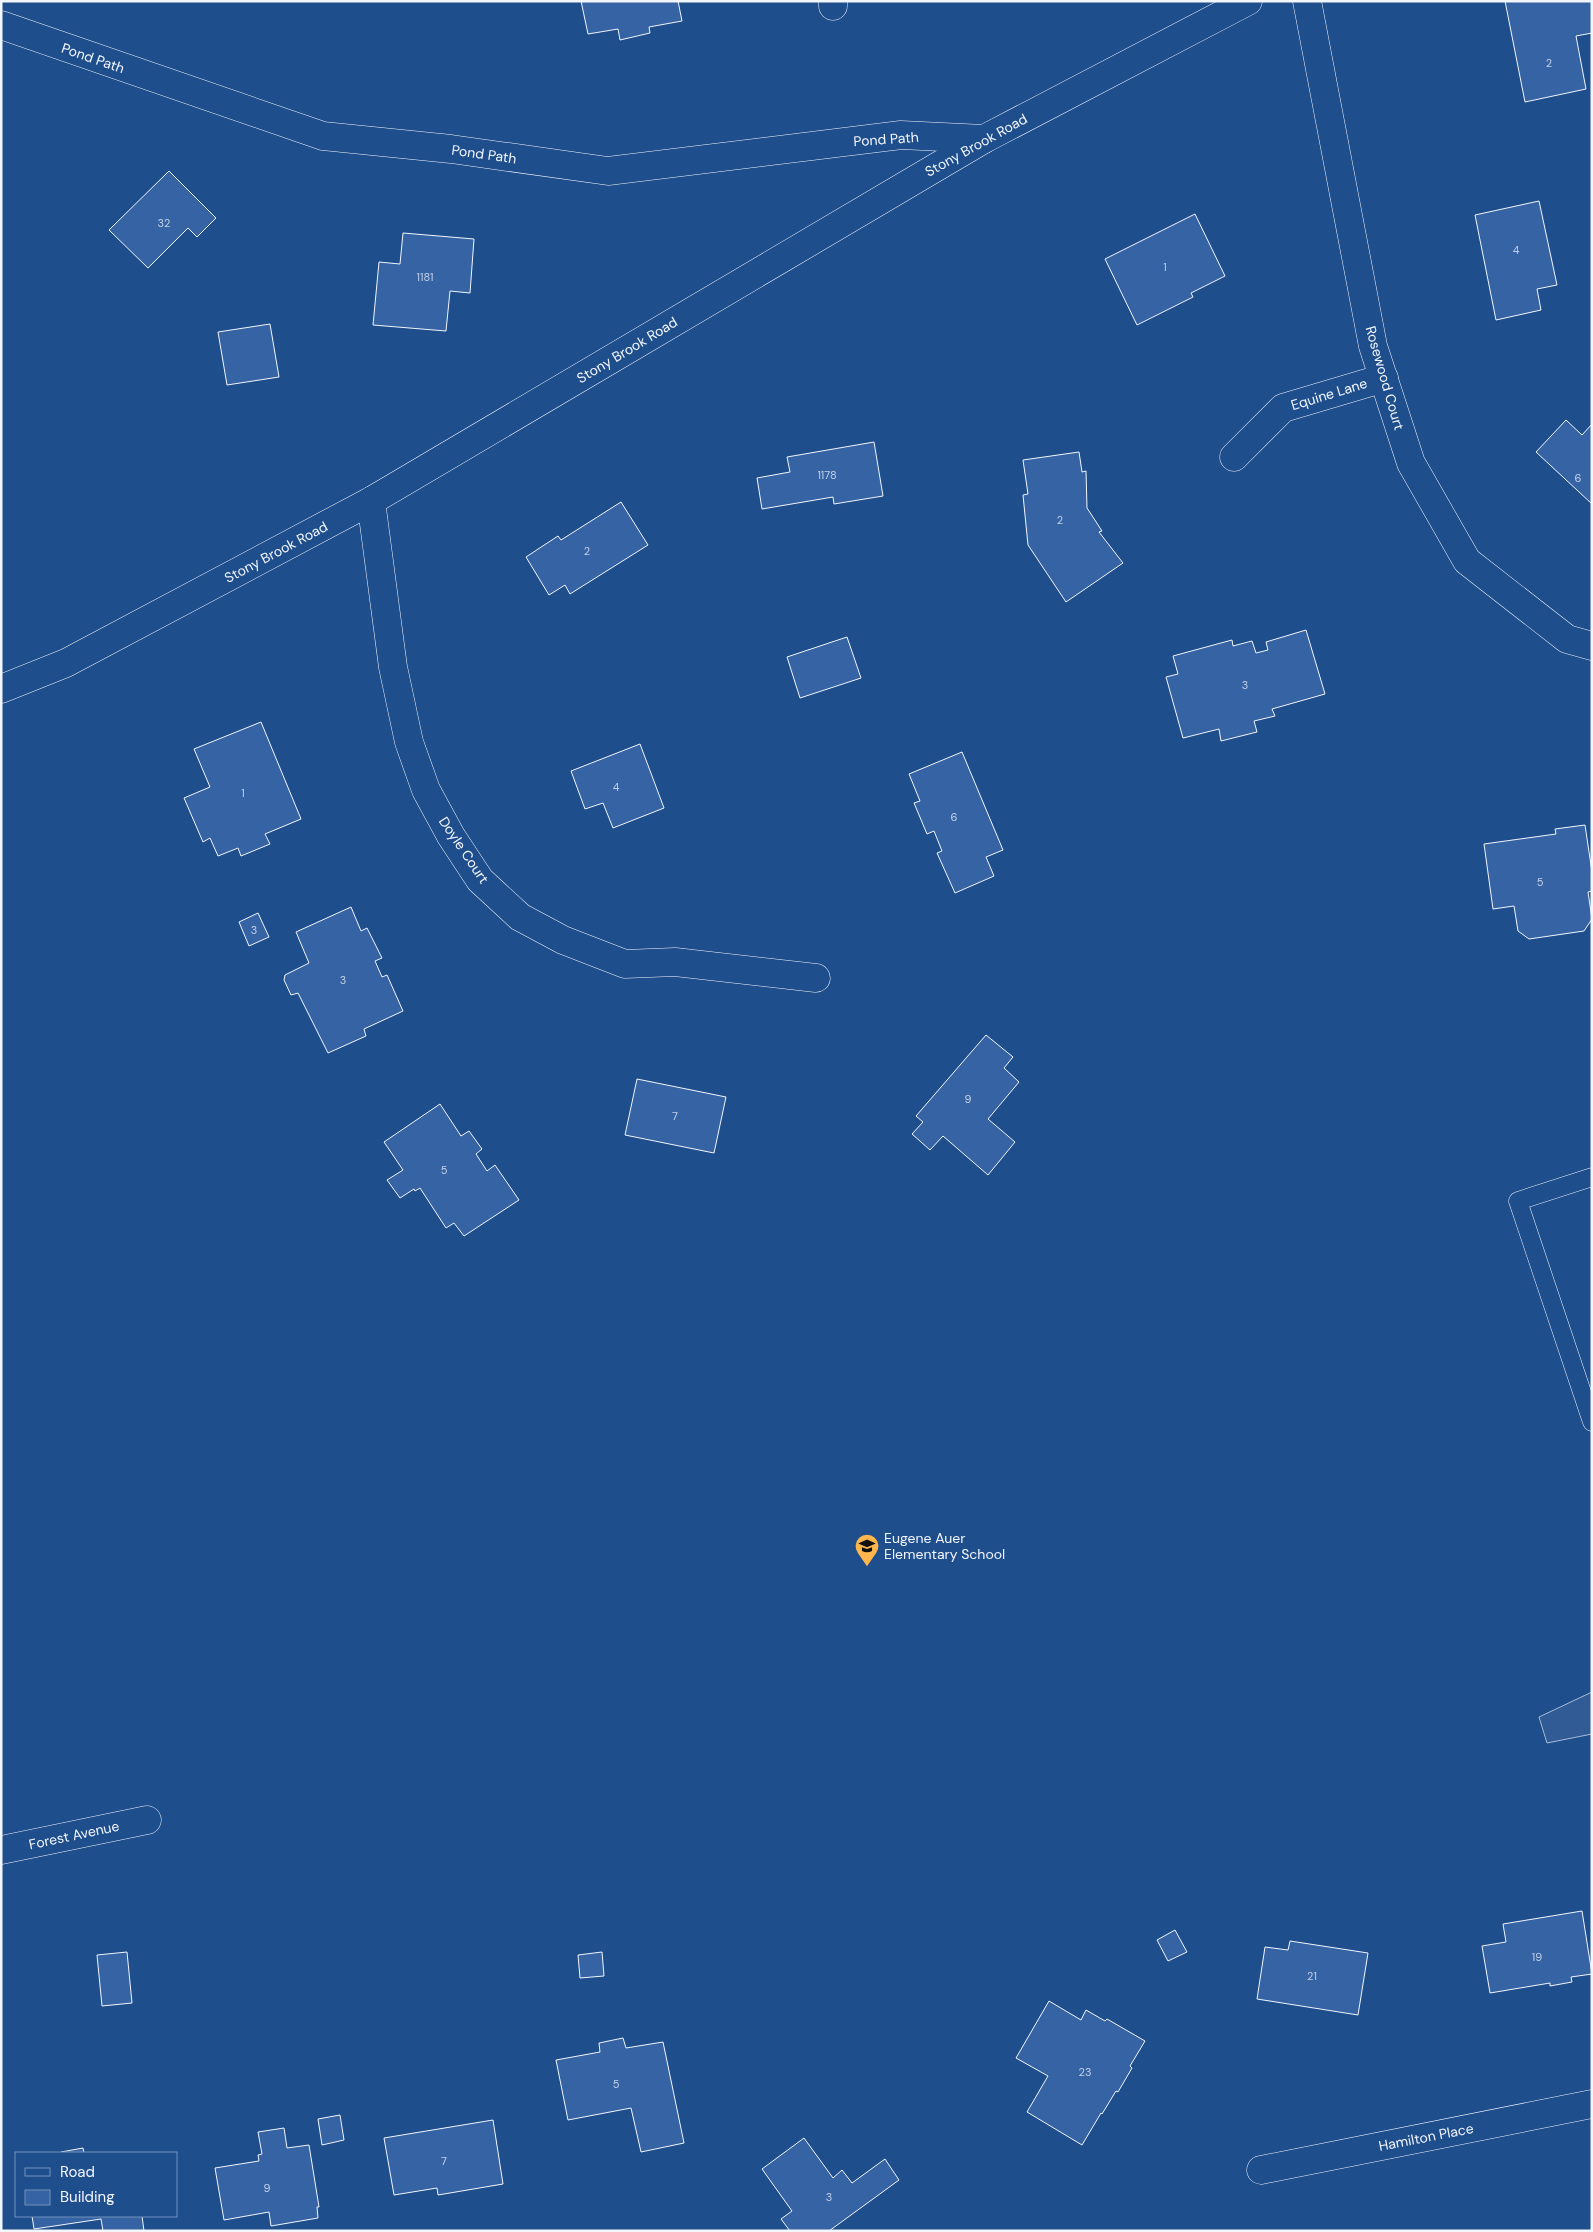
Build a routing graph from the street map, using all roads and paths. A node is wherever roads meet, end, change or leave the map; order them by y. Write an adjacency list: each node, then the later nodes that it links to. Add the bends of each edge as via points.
1 (1248, 1): 4 (street, Stony Brook Road)
2 (1307, 1): 5 (street, Rosewood Court, via 1373,346)
3 (1, 25): 4 (street, Pond Path, via 322,136 608,170 901,135)
4 (984, 139): 7 (street, Stony Brook Road)
5 (1384, 378): 6 (street, Equine Lane, via 1283,408); 8 (street, Rosewood Court, via 1411,463 1467,560 1567,639)
6 (1234, 457)
7 (371, 501): 9 (street, Stony Brook Road, via 66,663); 10 (street, Doyle Court, via 393,667 409,742 426,790 480,880 520,917 563,940 625,964 675,962)
8 (1592, 646)
9 (1, 689)
10 (816, 978)
11 (1592, 1177): 12 (lane, via 1518,1201)
12 (1592, 1422)
13 (146, 1820): 14 (street, Forest Avenue)
14 (1, 1850)
15 (1592, 2104): 16 (street, Hamilton Place)
16 (1260, 2170)

